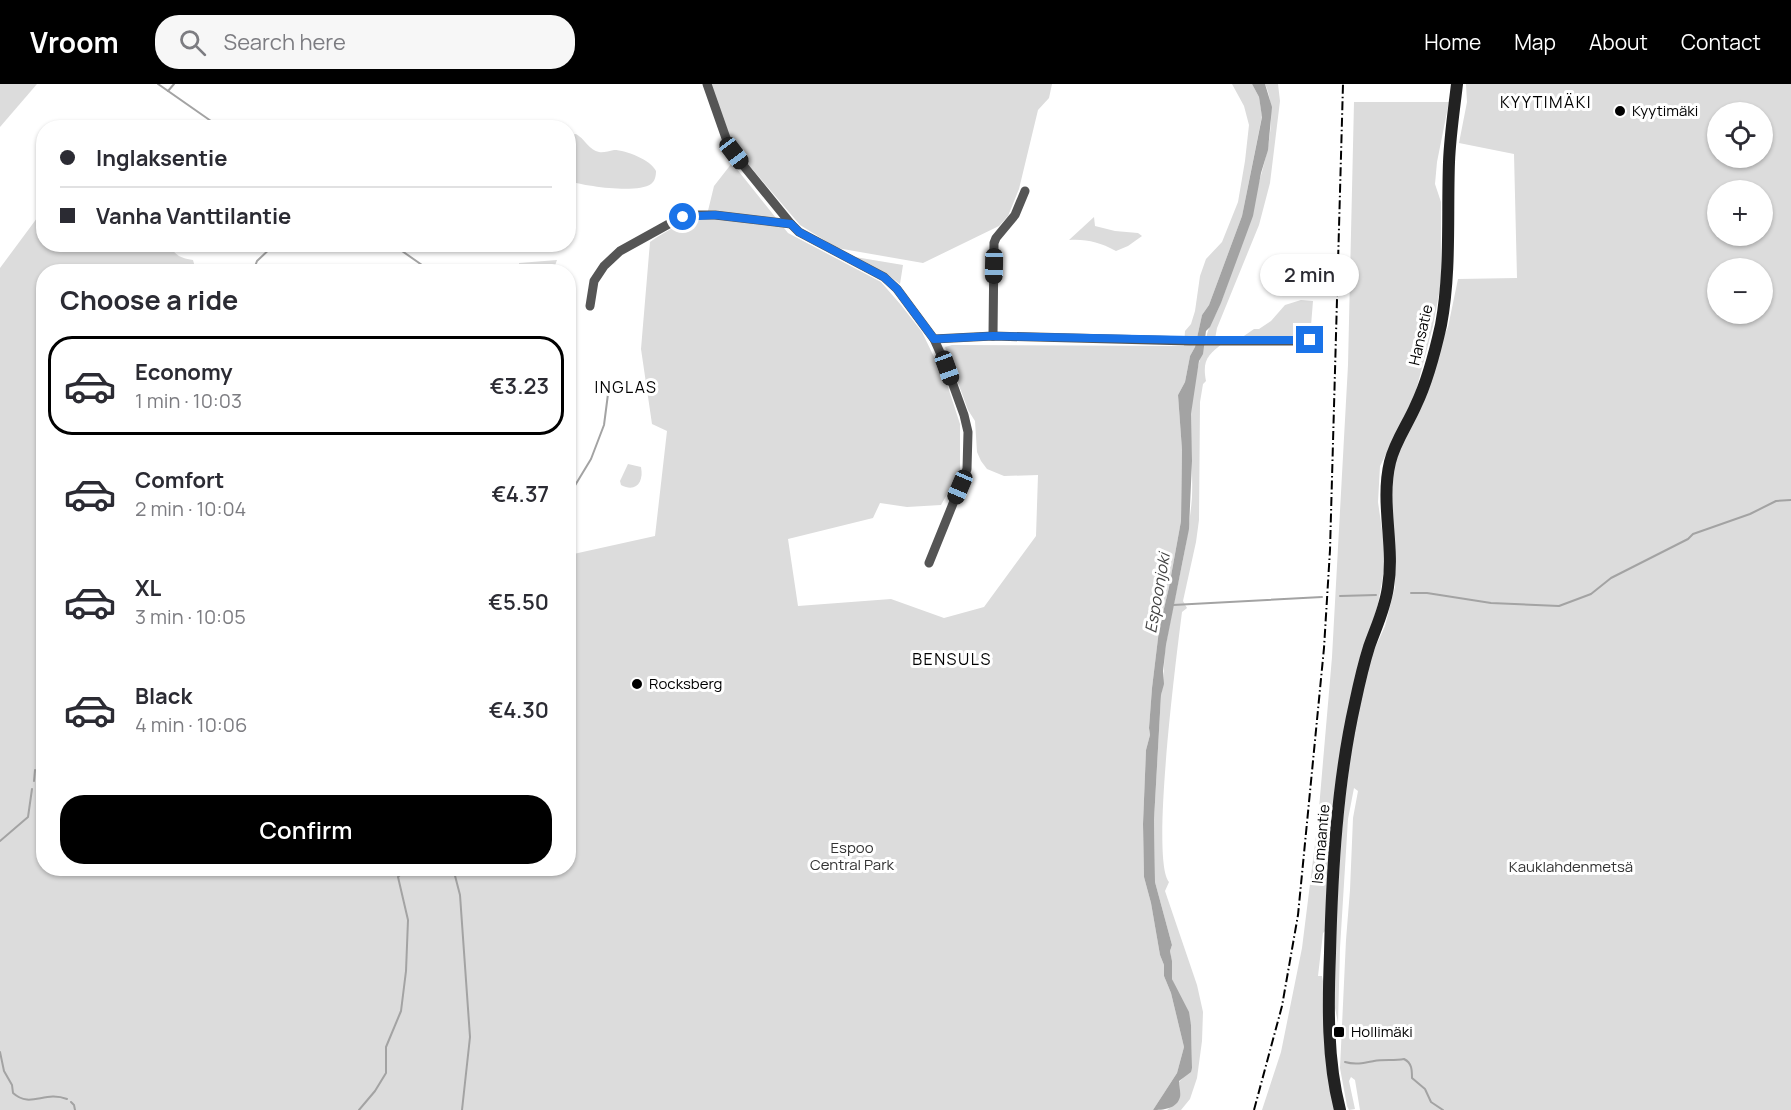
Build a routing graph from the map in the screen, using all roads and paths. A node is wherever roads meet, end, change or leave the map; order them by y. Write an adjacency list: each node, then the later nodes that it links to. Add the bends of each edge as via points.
1 (707, 84): 4 (street, via 734,153)
2 (1457, 84): 10 (main road, Hansatie, via 1449,159 1445,298 1426,379 1388,471)
3 (1025, 191): 6 (street, via 1015,215 994,243)
4 (791, 224): 5 (street, via 715,215 676,220 620,251 604,266 594,281); 7 (street, via 884,277)
5 (590, 306)
6 (993, 336): 7 (street); 8 (street)
7 (934, 339): 9 (street, via 964,415 969,449 968,468)
8 (1310, 340)
9 (929, 563)
10 (1389, 585): 11 (main road, Iso maantie, via 1360,678 1343,769 1329,990 1332,1070)
11 (1340, 1110)

